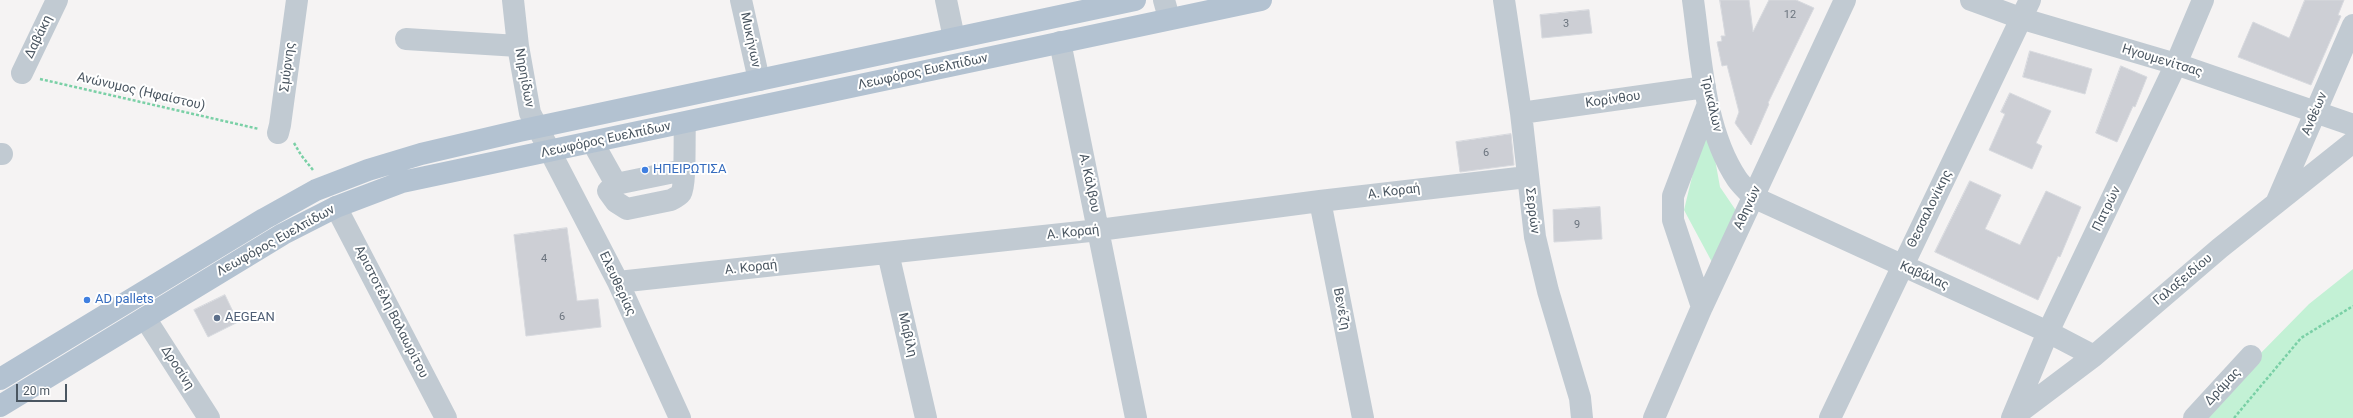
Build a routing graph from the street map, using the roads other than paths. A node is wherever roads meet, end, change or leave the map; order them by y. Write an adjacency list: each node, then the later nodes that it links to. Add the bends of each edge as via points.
1 (57, 0): 21 (street, Δαβάκη)
2 (296, 0): 29 (street, Σμύρνης)
3 (513, 0): 19 (street, Νηρηίδων)
4 (741, 0): 22 (street, Μυκήνων)
5 (946, 0): 16 (street)
6 (1135, 0): 16 (main road, Λεωφόρος Ευελπίδων)
7 (1260, 0): 13 (main road, Λεωφόρος Ευελπίδων)
8 (1504, 0): 25 (street, Σερρών)
9 (1693, 0): 23 (street, Τρικάλων)
10 (1845, 0): 35 (street, Αθηνών)
11 (1971, 0): 14 (street, Ηγουμενίτσας)
12 (2202, 0): 20 (street, Πατρών)
13 (1167, 9): 18 (main road, Λεωφόρος Ευελπίδων)
14 (2026, 9): 20 (street, Ηγουμενίτσας); 42 (street, Θεσσαλονίκης)
15 (2353, 25): 24 (street, Ανθέων)
16 (954, 38): 22 (main road, Λεωφόρος Ευελπίδων)
17 (406, 39): 19 (street)
18 (1060, 42): 26 (main road, Λεωφόρος Ευελπίδων); 40 (street, A. Κάλβου)
19 (518, 46): 28 (street, Νηρηίδων, via 527,102)
20 (2176, 64): 24 (street, Ηγουμενίτσας); 46 (street, Πατρών)
21 (22, 74)
22 (759, 80): 28 (main road, Λεωφόρος Ευελπίδων)
23 (1707, 96): 25 (street, Κορίνθου); 35 (street, Τρικάλων, via 1723,154 1737,180); 44 (street, via 1673,196 1672,207 1673,220)
24 (2315, 112): 27 (street, Ηγουμενίτσας); 38 (street, Ανθέων)
25 (1521, 113): 33 (street, Σερρών)
26 (685, 123): 30 (main road, Λεωφόρος Ευελπίδων); 34 (street, via 684,170)
27 (2353, 125)
28 (538, 127): 32 (street, Νηρηίδων); 49 (main road, Λεωφόρος Ευελπίδων, via 421,154 330,184 264,219)
29 (278, 133)
30 (592, 142): 32 (main road, Λεωφόρος Ευελπίδων); 34 (street)
31 (2353, 142): 38 (street, Γαλαξειδίου)
32 (551, 152): 36 (street, Ελευθερίας); 39 (main road, Λεωφόρος Ευελπίδων, via 402,182)
33 (1527, 177): 37 (street, Α. Κοραή); 51 (street, Σερρών, via 1536,244)
34 (612, 188): 36 (street)
35 (1753, 197): 42 (street, Καβάλας); 44 (street, Αθηνών)
36 (575, 199): 43 (street, Ελευθερίας)
37 (1320, 201): 40 (street, Α. Κοραή); 57 (street, Βενέζη)
38 (2277, 202): 47 (street, Γαλαξειδίου)
39 (336, 207): 45 (main road, Λεωφόρος Ευελπίδων, via 271,241); 53 (street, Αριστοτέλη Βαλαωρίτου)
40 (1099, 230): 41 (street, Α. Κοραή); 56 (street, A. Κάλβου)
41 (888, 253): 43 (street, Α. Κοραή); 55 (street, Μαβίλη)
42 (1903, 266): 46 (street, Καβάλας); 60 (street, Θεσσαλονίκης)
43 (618, 282): 54 (street, Ελευθερίας)
44 (1702, 306): 59 (street, Αθηνών)
45 (145, 318): 50 (main road, Λεωφόρος Ευελπίδων); 52 (street, Δροσίνη)
46 (2048, 332): 47 (street, Καβάλας); 61 (street, Πατρών)
47 (2094, 356): 61 (street, Γαλαξειδίου)
48 (2251, 356): 62 (street, Δράμας)
49 (0, 379)
50 (0, 406)
51 (1581, 408): 58 (street)
52 (209, 418)
53 (446, 418)
54 (680, 418)
55 (926, 418)
56 (1136, 418)
57 (1363, 418)
58 (1595, 418)
59 (1654, 418)
60 (1830, 418)
61 (2013, 418)
62 (2194, 418)

